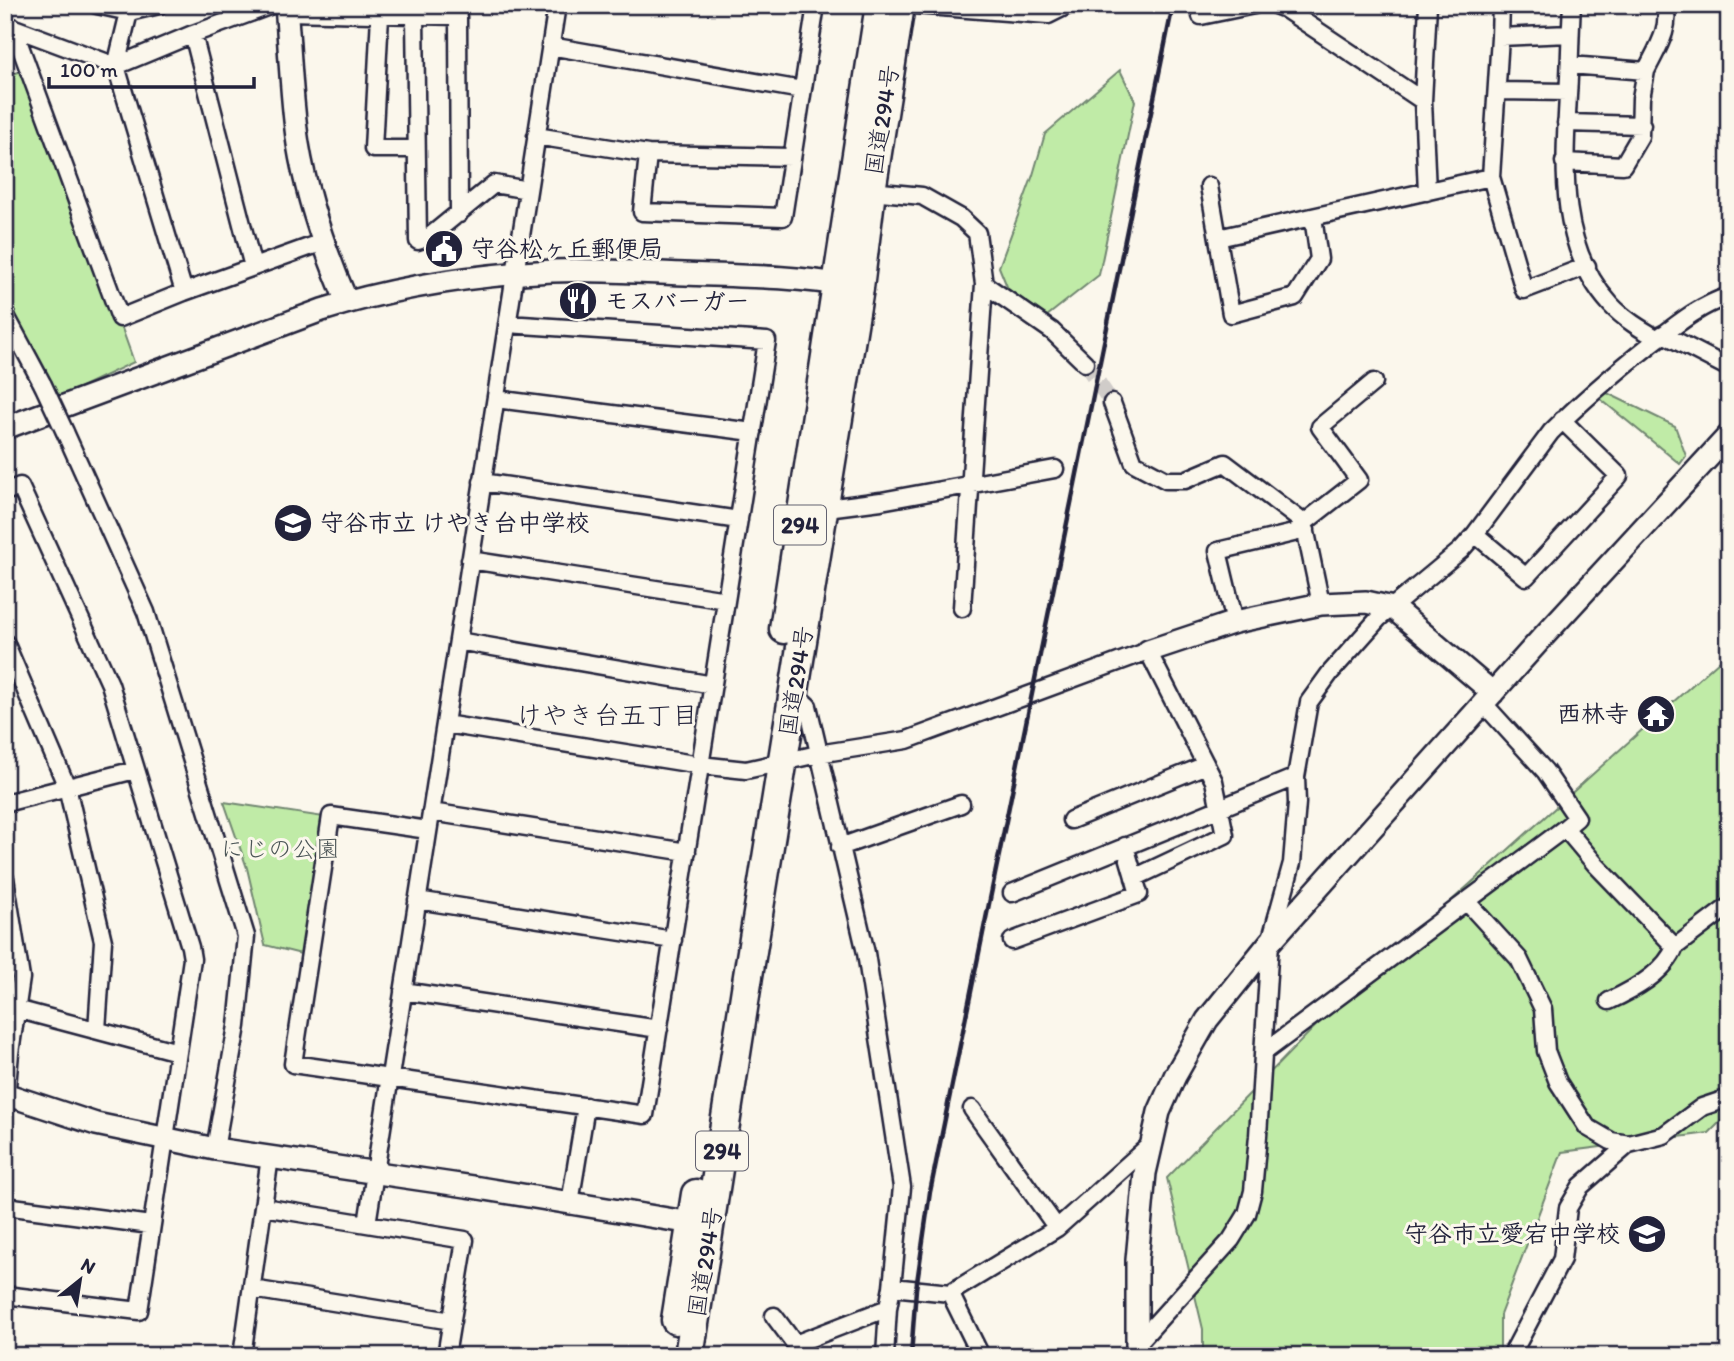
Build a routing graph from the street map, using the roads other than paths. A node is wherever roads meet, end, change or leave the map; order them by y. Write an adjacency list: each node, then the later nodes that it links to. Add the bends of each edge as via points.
1 (97, 5): 18 (street)
2 (159, 5): 18 (street)
3 (557, 5): 25 (street)
4 (816, 5): 29 (street)
5 (880, 5): 53 (highway, 国道294号 / 294)
6 (900, 5): 43 (highway, 国道294号 / 294)
7 (914, 5): 16 (street)
8 (1068, 5): 16 (street, via 1048,15)
9 (1254, 5): 20 (street)
10 (1428, 5): 32 (street)
11 (1501, 5): 24 (street)
12 (1572, 5): 23 (street)
13 (1664, 5): 28 (street, via 1666,27)
14 (1281, 6): 32 (street)
15 (282, 8): 19 (street); 22 (street); 48 (street, via 298,143)
16 (1011, 9)
17 (418, 10): 19 (street); 36 (street); 45 (street, via 458,16)
18 (129, 12): 27 (street)
19 (380, 15): 36 (street, via 373,149)
20 (1201, 16)
21 (9, 26): 27 (street); 54 (street, via 120,318)
22 (193, 34): 27 (street); 50 (street)
23 (1570, 34): 24 (street); 26 (street)
24 (1500, 37): 30 (street)
25 (551, 46): 29 (street); 35 (street)
26 (1570, 65): 28 (street); 31 (street)
27 (116, 66): 54 (street)
28 (1646, 71): 34 (street, via 1640,98)
29 (803, 90): 38 (street)
30 (1497, 91): 31 (street); 40 (street)
31 (1568, 92): 33 (street)
32 (1423, 101): 44 (street)
33 (1566, 123): 34 (street); 39 (street)
34 (1642, 125): 39 (street, via 1623,165)
35 (536, 136): 37 (street); 42 (street)
36 (415, 149): 45 (street, via 418,241)
37 (648, 153): 38 (street); 38 (street, via 642,212 783,217)
38 (792, 157)
39 (1564, 162): 49 (street, via 1572,230)
40 (1491, 177): 44 (street); 49 (street, via 1524,290)
41 (1209, 186): 47 (street)
42 (528, 190): 45 (street, via 494,184); 51 (street)
43 (871, 191): 52 (street, via 922,196 961,219 977,233); 53 (highway, 国道294号 / 294)
44 (1427, 192): 46 (street)
45 (459, 214)
46 (1313, 217): 47 (street); 47 (street, via 1319,259 1295,297 1231,314)
47 (1218, 238)
48 (323, 242): 50 (street); 56 (street)
49 (1587, 266): 59 (street, via 1609,303 1626,319)
50 (253, 267): 54 (street)
51 (515, 273): 53 (street, via 754,276); 56 (street); 58 (street)
52 (984, 284): 60 (street, via 1052,331); 71 (street)
53 (848, 286): 73 (highway, 国道294号 / 294)
54 (184, 292)
55 (1729, 296): 59 (street, via 1698,308)
56 (347, 302): 66 (street)
57 (5, 314): 132 (street, bridge, via 65,432 146,612 246,936 237,1026)
58 (507, 324): 63 (street); 67 (street, via 767,341)
59 (1661, 337): 61 (street); 65 (street)
60 (1085, 363)
61 (1729, 368)
62 (1374, 382): 75 (street, via 1320,428 1359,480)
63 (496, 399): 67 (street); 70 (street)
64 (1112, 404): 75 (street, via 1135,463 1166,480 1185,480 1225,463)
65 (1562, 420): 76 (street); 76 (street, via 1619,477 1526,577)
66 (5, 428)
67 (753, 432): 74 (street)
68 (1727, 440): 88 (street)
69 (1055, 469): 71 (street)
70 (482, 482): 74 (street); 77 (street)
71 (969, 485): 73 (street); 80 (street)
72 (5, 492): 94 (street, via 20,486 110,684)
73 (813, 508): 87 (highway, 国道294号 / 294); 91 (highway, 国道294号 / 294)
74 (739, 520): 78 (street)
75 (1305, 527): 79 (street); 82 (street, via 1218,551)
76 (1475, 534): 81 (street)
77 (470, 560): 78 (street); 83 (street)
78 (726, 600): 86 (street)
79 (1321, 604): 81 (street, via 1366,602); 82 (street)
80 (962, 608)
81 (1393, 608): 88 (street); 95 (street, via 1316,690 1305,715)
82 (1235, 622): 85 (street)
83 (458, 641): 86 (street); 89 (street)
84 (5, 642): 96 (street)
85 (1148, 651): 90 (street, via 907,740); 93 (street)
86 (713, 685): 92 (street)
87 (794, 692): 90 (street, via 808,706); 91 (highway, 国道294号 / 294)
88 (1488, 699): 102 (street, via 1577,818); 115 (street)
89 (445, 724): 92 (street); 100 (street)
90 (818, 754): 91 (street); 105 (street)
91 (774, 764): 92 (street, via 746,770); 140 (highway, 国道294号 / 294, via 748,976)
92 (700, 765): 106 (street)
93 (1206, 765): 99 (street); 101 (street)
94 (135, 770): 96 (street); 122 (street, via 192,959)
95 (1296, 777): 99 (street); 115 (street, via 1292,863)
96 (67, 787): 97 (street); 121 (street, via 103,941)
97 (5, 803)
98 (961, 804): 105 (street)
99 (1219, 807): 104 (street); 108 (street, via 1225,835)
100 (431, 813): 103 (street); 106 (street)
101 (1071, 820)
102 (1564, 828): 111 (street); 116 (street)
103 (428, 830): 110 (street); 124 (street, via 331,816 293,1064)
104 (1125, 846): 108 (street); 109 (street)
105 (840, 847): 142 (street, via 866,953 902,1187)
106 (687, 852): 113 (street)
107 (5, 877): 119 (street, via 20,978)
108 (1134, 878): 114 (street, via 1139,894)
109 (1012, 893)
110 (417, 900): 113 (street); 117 (street)
111 (1467, 902): 123 (street); 131 (street, via 1519,959 1543,1009 1545,1051 1558,1082 1587,1127 1611,1141)
112 (1729, 906): 116 (street)
113 (673, 940): 120 (street)
114 (1012, 941)
115 (1270, 942): 123 (street); 130 (street, via 1191,1045 1159,1112)
116 (1675, 947): 118 (street, via 1670,959 1633,990)
117 (403, 991): 120 (street); 124 (street)
118 (1609, 1001)
119 (11, 1007): 121 (street); 126 (street)
120 (659, 1029): 127 (street, via 645,1115)
121 (97, 1030): 122 (street)
122 (178, 1052): 129 (street)
123 (1263, 1053): 149 (street, via 1253,1191 1247,1214 1231,1240)
124 (390, 1076): 127 (street); 134 (street)
125 (1729, 1098): 131 (street, via 1702,1107 1664,1135)
126 (6, 1099): 129 (street)
127 (586, 1106): 135 (street)
128 (972, 1109): 141 (street)
129 (164, 1138): 132 (street); 139 (street)
130 (1152, 1143): 141 (street); 149 (street, via 1139,1221)
131 (1629, 1144): 156 (street, via 1581,1186 1568,1208 1562,1259)
132 (215, 1149): 133 (street)
133 (270, 1157): 134 (street); 137 (street)
134 (375, 1173): 135 (street); 138 (street)
135 (570, 1203): 140 (street)
136 (5, 1206): 139 (street)
137 (263, 1206): 138 (street); 143 (street)
138 (367, 1224): 148 (street, via 465,1240)
139 (151, 1225): 145 (street, via 139,1311)
140 (701, 1225): 152 (highway, 国道294号 / 294); 153 (highway, 国道294号 / 294)
141 (1057, 1228): 144 (street)
142 (892, 1287): 144 (street); 146 (street)
143 (252, 1289): 148 (street); 150 (street)
144 (950, 1293): 155 (street)
145 (5, 1295)
146 (888, 1308): 147 (street, via 795,1345); 154 (street)
147 (774, 1315)
148 (452, 1321): 151 (street)
149 (1137, 1350)
150 (242, 1356)
151 (446, 1356)
152 (671, 1356)
153 (689, 1356)
154 (885, 1356)
155 (981, 1356)
156 (1511, 1356)

